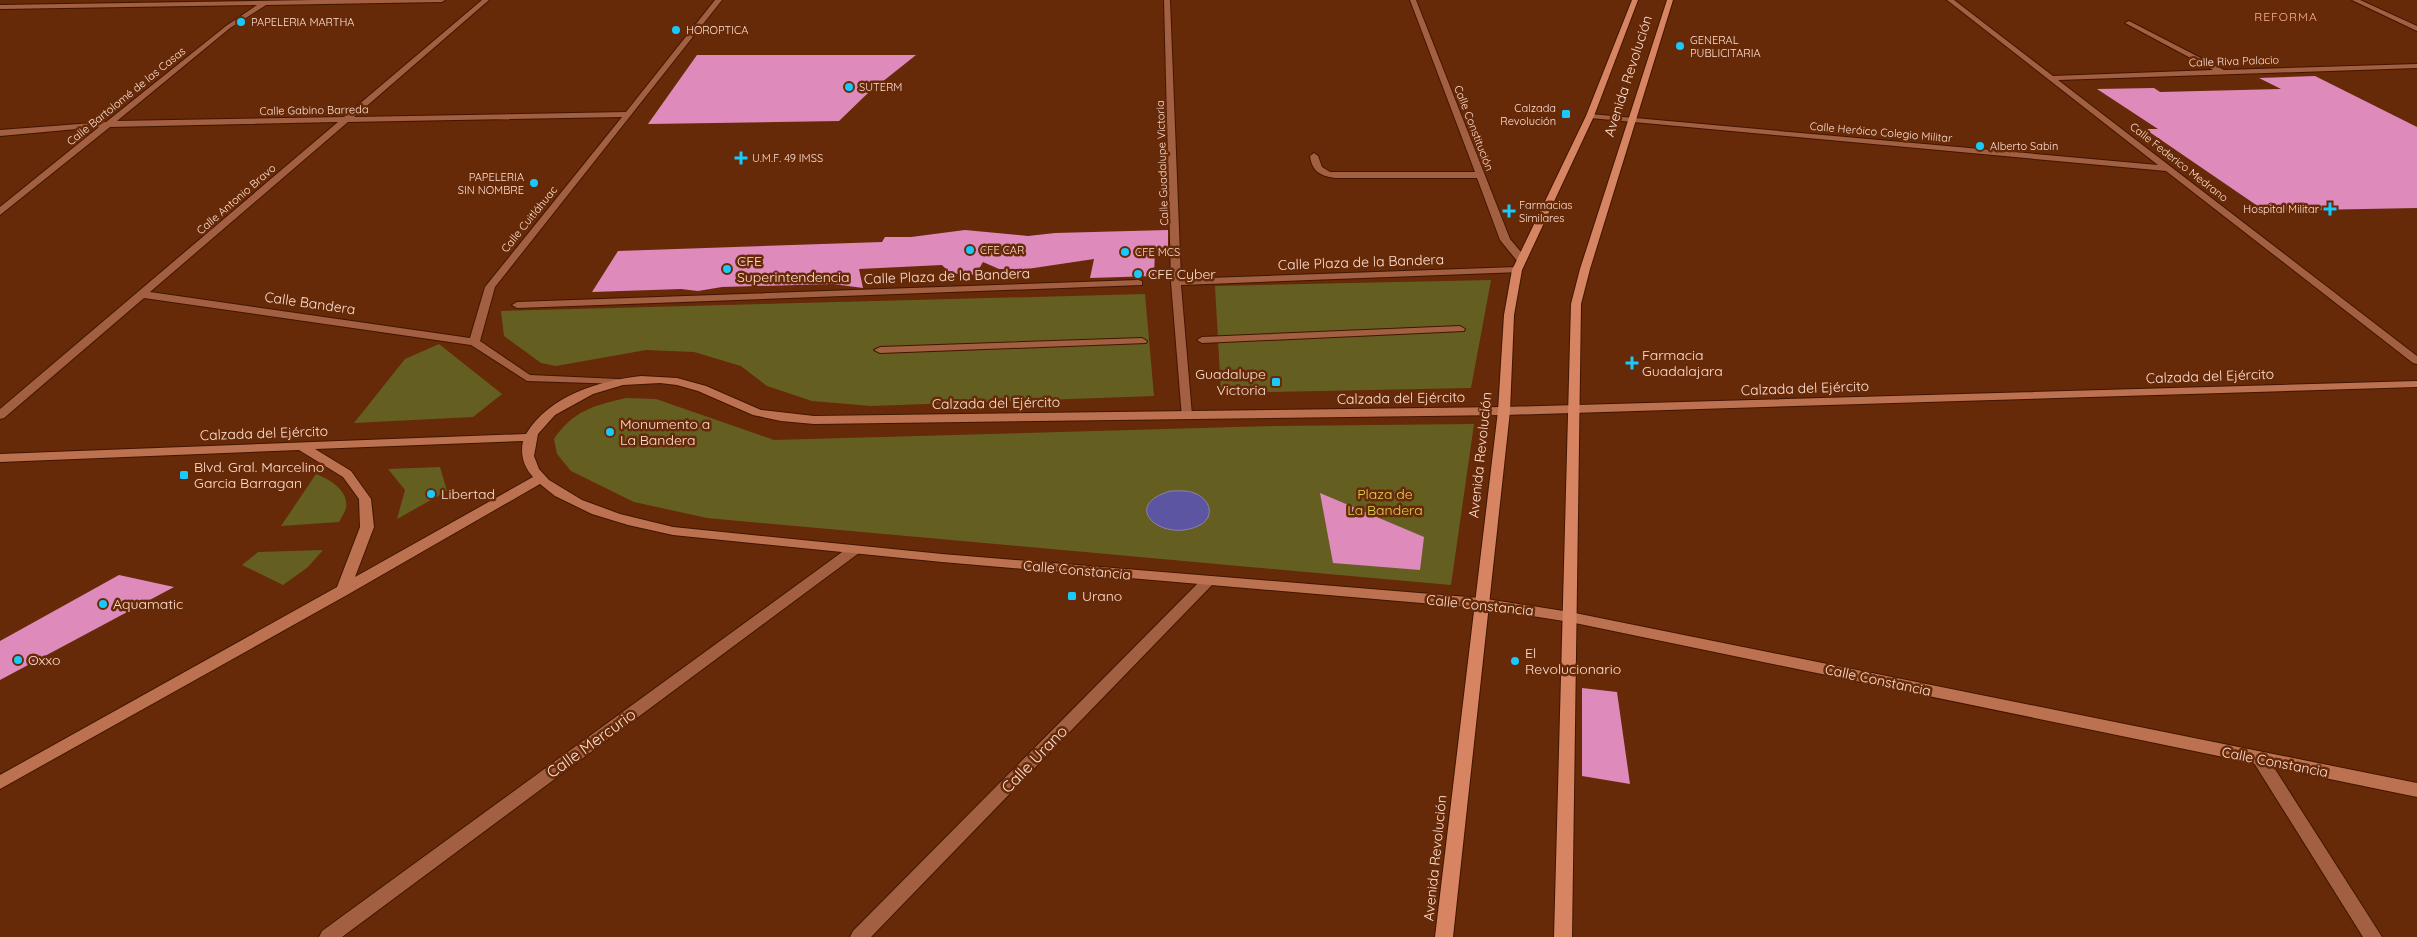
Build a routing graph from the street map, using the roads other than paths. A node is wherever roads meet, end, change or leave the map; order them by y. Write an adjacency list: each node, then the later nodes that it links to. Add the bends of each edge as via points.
1 (442, 0): 10 (street)
2 (486, 0): 20 (street, Calle Antonio Bravo)
3 (719, 0): 17 (street, Calle Cuitláhuac)
4 (1167, 0): 28 (street, Calle Guadalupe Victoria)
5 (1413, 0): 25 (street, Calle Constitución)
6 (1635, 0): 18 (main road, Avenida Revolución)
7 (1670, 0): 19 (main road, Avenida Revolución)
8 (1950, 0): 16 (street, Calle Federico Medrano)
9 (2355, 0): 13 (street)
10 (267, 2): 11 (street); 21 (street, Calle Bartolomé de las Casas, via 228,26)
11 (0, 7)
12 (2129, 23): 15 (street)
13 (2417, 28)
14 (2417, 66): 15 (street, Calle Riva Palacio)
15 (2224, 72): 16 (street, Calle Riva Palacio)
16 (2052, 78): 24 (street, Calle Federico Medrano)
17 (628, 114): 20 (street, Calle Gabino Barreda); 35 (street, Calle Cuitláhuac, via 490,287)
18 (1590, 116): 19 (street, Calle Heróico Colegio Militar); 27 (main road, Avenida Revolución)
19 (1632, 120): 24 (street, Calle Heróico Colegio Militar); 40 (main road, Avenida Revolución, via 1584,268 1576,304)
20 (344, 121): 21 (street, Calle Gabino Barreda); 30 (street, Calle Antonio Bravo)
21 (111, 124): 22 (street, Calle Gabino Barreda); 26 (street, Calle Bartolomé de las Casas)
22 (0, 133)
23 (1314, 156): 25 (street, via 1319,171 1335,175)
24 (2171, 170): 37 (street, Calle Federico Medrano)
25 (1480, 175): 27 (street, Calle Constitución, via 1505,240)
26 (0, 212)
27 (1519, 265): 28 (street, Calle Plaza de la Bandera); 41 (main road, Avenida Revolución, via 1510,315)
28 (1176, 282): 43 (street, Calle Guadalupe Victoria)
29 (1138, 283): 31 (street, Calle Plaza de la Bandera)
30 (141, 294): 35 (street, Calle Bandera); 42 (street, Calle Antonio Bravo)
31 (517, 305)
32 (1460, 329): 33 (street)
33 (1202, 340)
34 (1142, 341): 36 (street)
35 (474, 342): 38 (street, via 527,378)
36 (880, 350)
37 (2417, 361)
38 (618, 382): 43 (main road, Calzada del Ejército, via 675,381 697,386 748,410 781,418 814,420); 44 (main road, Calzada del Ejército, via 565,403 538,425)
39 (2417, 384): 40 (main road, Calzada del Ejército)
40 (1573, 409): 41 (main road, Calzada del Ejército); 52 (main road, Avenida Revolución)
41 (1504, 411): 43 (main road, Calzada del Ejército); 51 (main road, Avenida Revolución)
42 (0, 415)
43 (1186, 415)
44 (530, 437): 45 (main road, Calzada del Ejército); 47 (main road, via 527,451 530,466)
45 (303, 447): 46 (main road, Calzada del Ejército); 50 (main road, via 347,474 365,499 367,527)
46 (0, 458)
47 (540, 479): 48 (main road, Calle Constancia, via 592,509 646,526); 50 (main road)
48 (854, 550): 49 (main road, Calle Constancia); 56 (street, Calle Mercurio)
49 (1208, 582): 51 (main road, Calle Constancia); 57 (street, Calle Urano)
50 (342, 592): 54 (main road)
51 (1480, 603): 52 (main road, Calle Constancia); 58 (main road, Avenida Revolución)
52 (1570, 616): 53 (main road, Calle Constancia); 59 (main road, Avenida Revolución)
53 (2260, 759): 55 (main road, Calle Constancia); 60 (street)
54 (0, 784)
55 (2417, 790)
56 (328, 937)
57 (859, 937)
58 (1444, 937)
59 (1563, 937)
60 (2373, 937)

